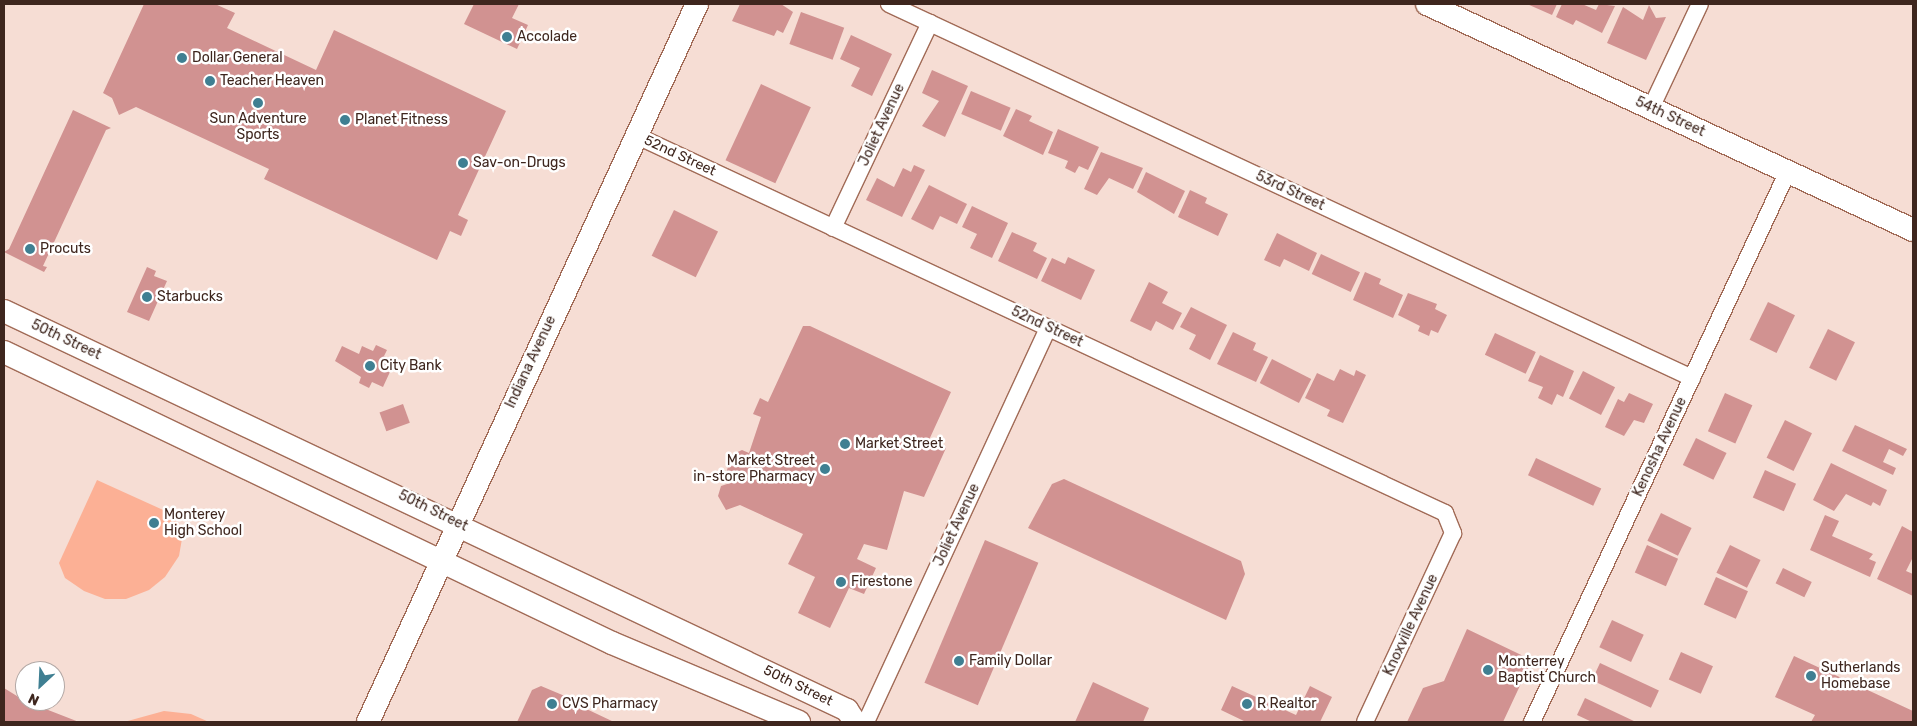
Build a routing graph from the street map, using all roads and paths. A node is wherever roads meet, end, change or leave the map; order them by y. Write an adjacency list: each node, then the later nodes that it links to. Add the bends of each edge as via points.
1 (697, 4): 7 (main road, Indiana Avenue)
2 (889, 4): 5 (street, 53rd Street)
3 (1427, 4): 6 (main road, 54th Street)
4 (1700, 4): 6 (street)
5 (930, 23): 9 (street, Joliet Avenue); 14 (street, 53rd Street)
6 (1651, 108): 8 (main road, 54th Street)
7 (635, 135): 9 (street, 52nd Street); 15 (main road, Indiana Avenue)
8 (1788, 172): 10 (main road, 54th Street); 14 (street, Kenosha Avenue)
9 (833, 228): 12 (street, 52nd Street)
10 (1913, 230)
11 (4, 310): 15 (main road, 50th Street)
12 (1048, 328): 16 (street, 52nd Street, via 1429,505 1445,513); 21 (street, Joliet Avenue)
13 (4, 352): 17 (main road)
14 (1692, 378): 23 (street, Kenosha Avenue)
15 (458, 524): 17 (main road, Indiana Avenue); 20 (main road, 50th Street, via 847,710)
16 (1452, 526): 22 (street, Knoxville Avenue, via 1446,549)
17 (441, 562): 18 (main road, Indiana Avenue); 19 (main road, via 612,644)
18 (368, 722)
19 (799, 722)
20 (854, 722)
21 (866, 722)
22 (1365, 722)
23 (1532, 722)

